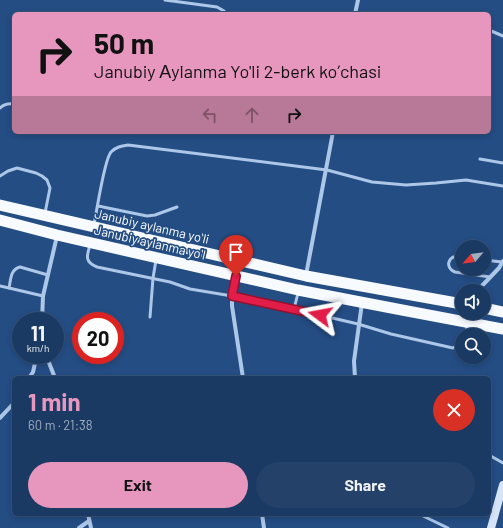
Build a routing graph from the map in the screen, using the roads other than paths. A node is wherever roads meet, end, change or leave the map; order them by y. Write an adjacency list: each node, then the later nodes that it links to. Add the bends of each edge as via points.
1 (164, 0): 3 (lane, via 217,7)
2 (358, 0): 4 (street)
3 (225, 12)
4 (355, 12)
5 (491, 31): 6 (lane)
6 (503, 36)
7 (12, 104): 8 (lane)
8 (0, 108)
9 (333, 134): 12 (street)
10 (480, 159): 11 (lane)
11 (503, 164)
12 (326, 170): 14 (lane, via 372,182 436,184 466,180); 16 (lane, via 128,145 117,147 109,154); 30 (street)
13 (0, 176): 18 (lane, via 17,168 36,173 47,180 50,188)
14 (503, 186)
15 (0, 205): 18 (highway, Janubiy aylanma yoʻli)
16 (98, 206): 17 (lane, via 147,216); 20 (lane)
17 (177, 207)
18 (44, 215): 20 (highway, Janubiy aylanma yoʻli)
19 (0, 220): 21 (highway)
20 (94, 226): 30 (highway, Janubiy aylanma yoʻli)
21 (57, 235): 22 (highway, Janubiy aylanma yoʻl); 28 (street)
22 (90, 243): 24 (highway, Janubiy aylanma yoʻl); 33 (lane, via 87,257 92,265)
23 (455, 257): 27 (lane, via 449,261 449,267)
24 (156, 258): 29 (highway, Janubiy aylanma yoʻl); 33 (lane)
25 (491, 261): 26 (lane)
26 (503, 262): 32 (street)
27 (455, 272)
28 (48, 275): 36 (lane, via 20,267 12,271); 38 (street)
29 (236, 276): 37 (highway); 39 (street)
30 (306, 276): 41 (highway, Janubiy aylanma yoʻli)
31 (483, 276): 32 (lane)
32 (490, 277): 34 (street)
33 (153, 278): 39 (lane, via 190,289); 46 (lane)
34 (484, 284)
35 (0, 286): 36 (lane)
36 (9, 288): 38 (lane)
37 (298, 290): 40 (highway); 42 (lane)
38 (44, 296): 44 (street)
39 (232, 296): 42 (lane); 56 (street)
40 (362, 303): 47 (highway); 48 (street)
41 (455, 303)
42 (294, 309): 48 (lane)
43 (491, 309): 45 (highway)
44 (43, 312)
45 (503, 312)
46 (150, 317)
47 (468, 322): 49 (lane); 50 (highway)
48 (358, 324): 51 (lane, via 391,334); 57 (street)
49 (467, 328)
50 (503, 328)
51 (455, 347)
52 (34, 364): 54 (street)
53 (50, 364): 55 (street)
54 (30, 376)
55 (54, 376)
56 (243, 376)
57 (355, 376)
58 (12, 405): 59 (street)
59 (0, 418)
60 (491, 456): 61 (lane)
61 (503, 462)
62 (503, 485): 71 (main road)
63 (88, 516): 66 (street)
64 (262, 516): 69 (street)
65 (424, 516): 70 (lane)
66 (89, 521): 67 (street); 68 (street)
67 (79, 528)
68 (91, 528)
69 (264, 528)
70 (448, 528)
71 (491, 528)

